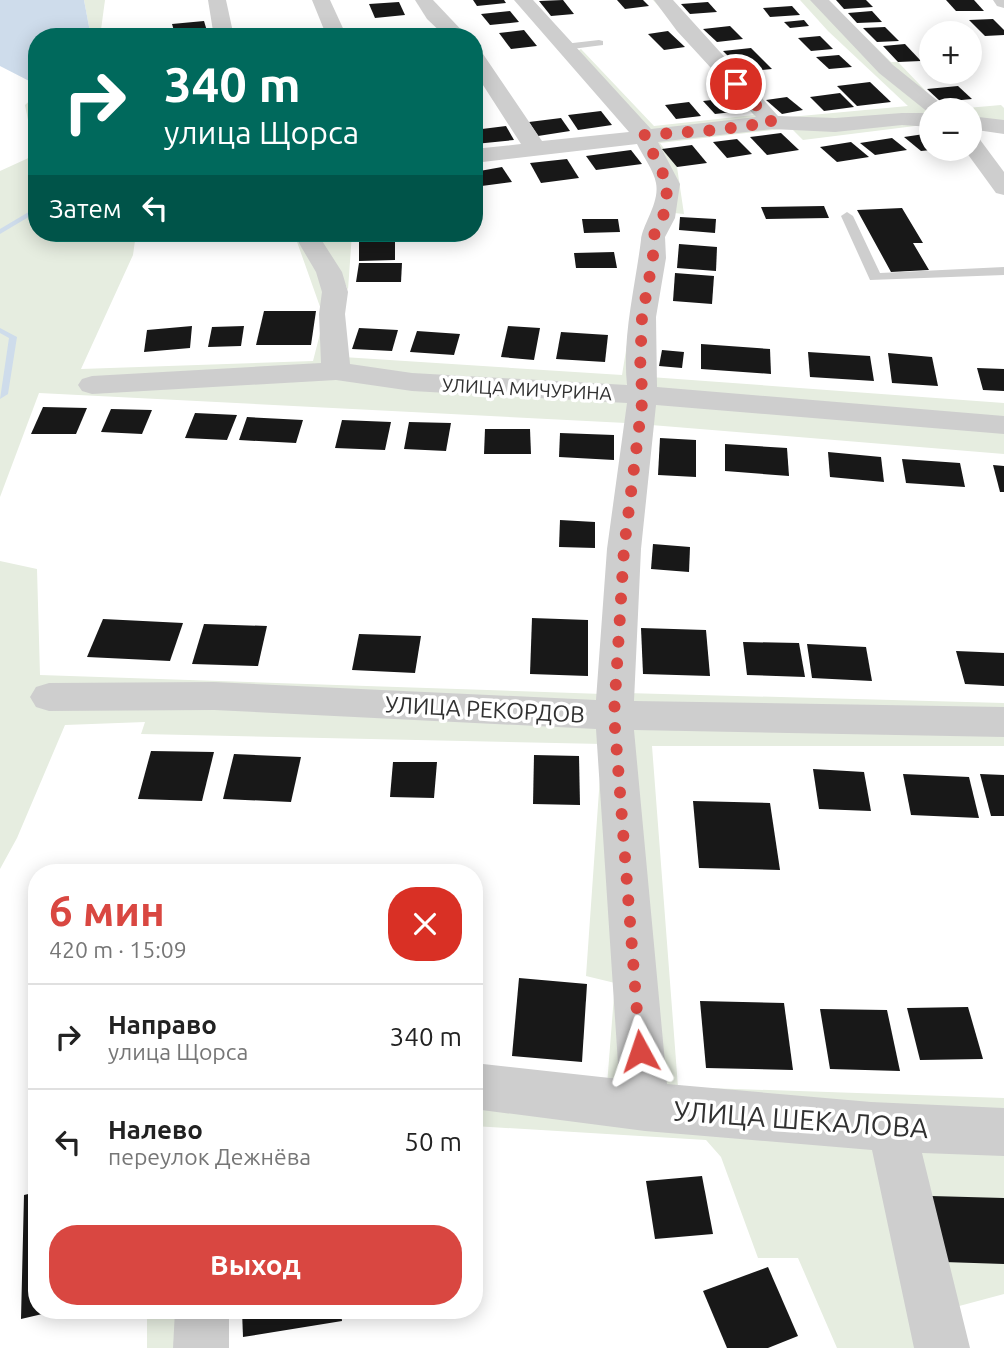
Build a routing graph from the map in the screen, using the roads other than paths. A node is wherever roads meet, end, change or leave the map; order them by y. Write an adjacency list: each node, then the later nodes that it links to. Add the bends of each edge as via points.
1 (218, 0): 7 (street)
2 (321, 0): 8 (street)
3 (425, 0): 9 (street)
4 (523, 0): 11 (street)
5 (663, 0): 15 (street)
6 (819, 0): 13 (street, via 886,69)
7 (221, 28)
8 (333, 28)
9 (449, 28)
10 (599, 43): 11 (lane)
11 (564, 47): 18 (street)
12 (483, 69): 19 (street)
13 (923, 98)
14 (919, 120): 15 (street, via 835,125)
15 (772, 122): 18 (street)
16 (982, 124): 17 (street)
17 (1004, 127)
18 (644, 135): 19 (street); 28 (street, via 668,184 663,218 653,237 642,317)
19 (536, 149): 20 (street)
20 (483, 155)
21 (982, 158): 22 (street)
22 (1004, 188)
23 (847, 216): 25 (lane, via 875,277)
24 (311, 242): 26 (street, via 335,292)
25 (1004, 271)
26 (336, 371): 27 (street, УЛИЦА МИЧУРИНА); 28 (street, УЛИЦА МИЧУРИНА, via 412,382)
27 (92, 385)
28 (643, 395): 29 (street, УЛИЦА МИЧУРИНА); 31 (street, via 624,549)
29 (1004, 425)
30 (49, 697): 31 (street, УЛИЦА РЕКОРДОВ, via 214,696)
31 (614, 715): 32 (street, УЛИЦА РЕКОРДОВ); 34 (street)
32 (1004, 722)
33 (483, 1087): 34 (street, УЛИЦА ШЕКАЛОВА)
34 (645, 1107): 35 (street, УЛИЦА ШЕКАЛОВА)
35 (892, 1129): 36 (street, УЛИЦА ШЕКАЛОВА); 39 (street)
36 (1004, 1132)
37 (202, 1319): 38 (street)
38 (201, 1348)
39 (942, 1348)

